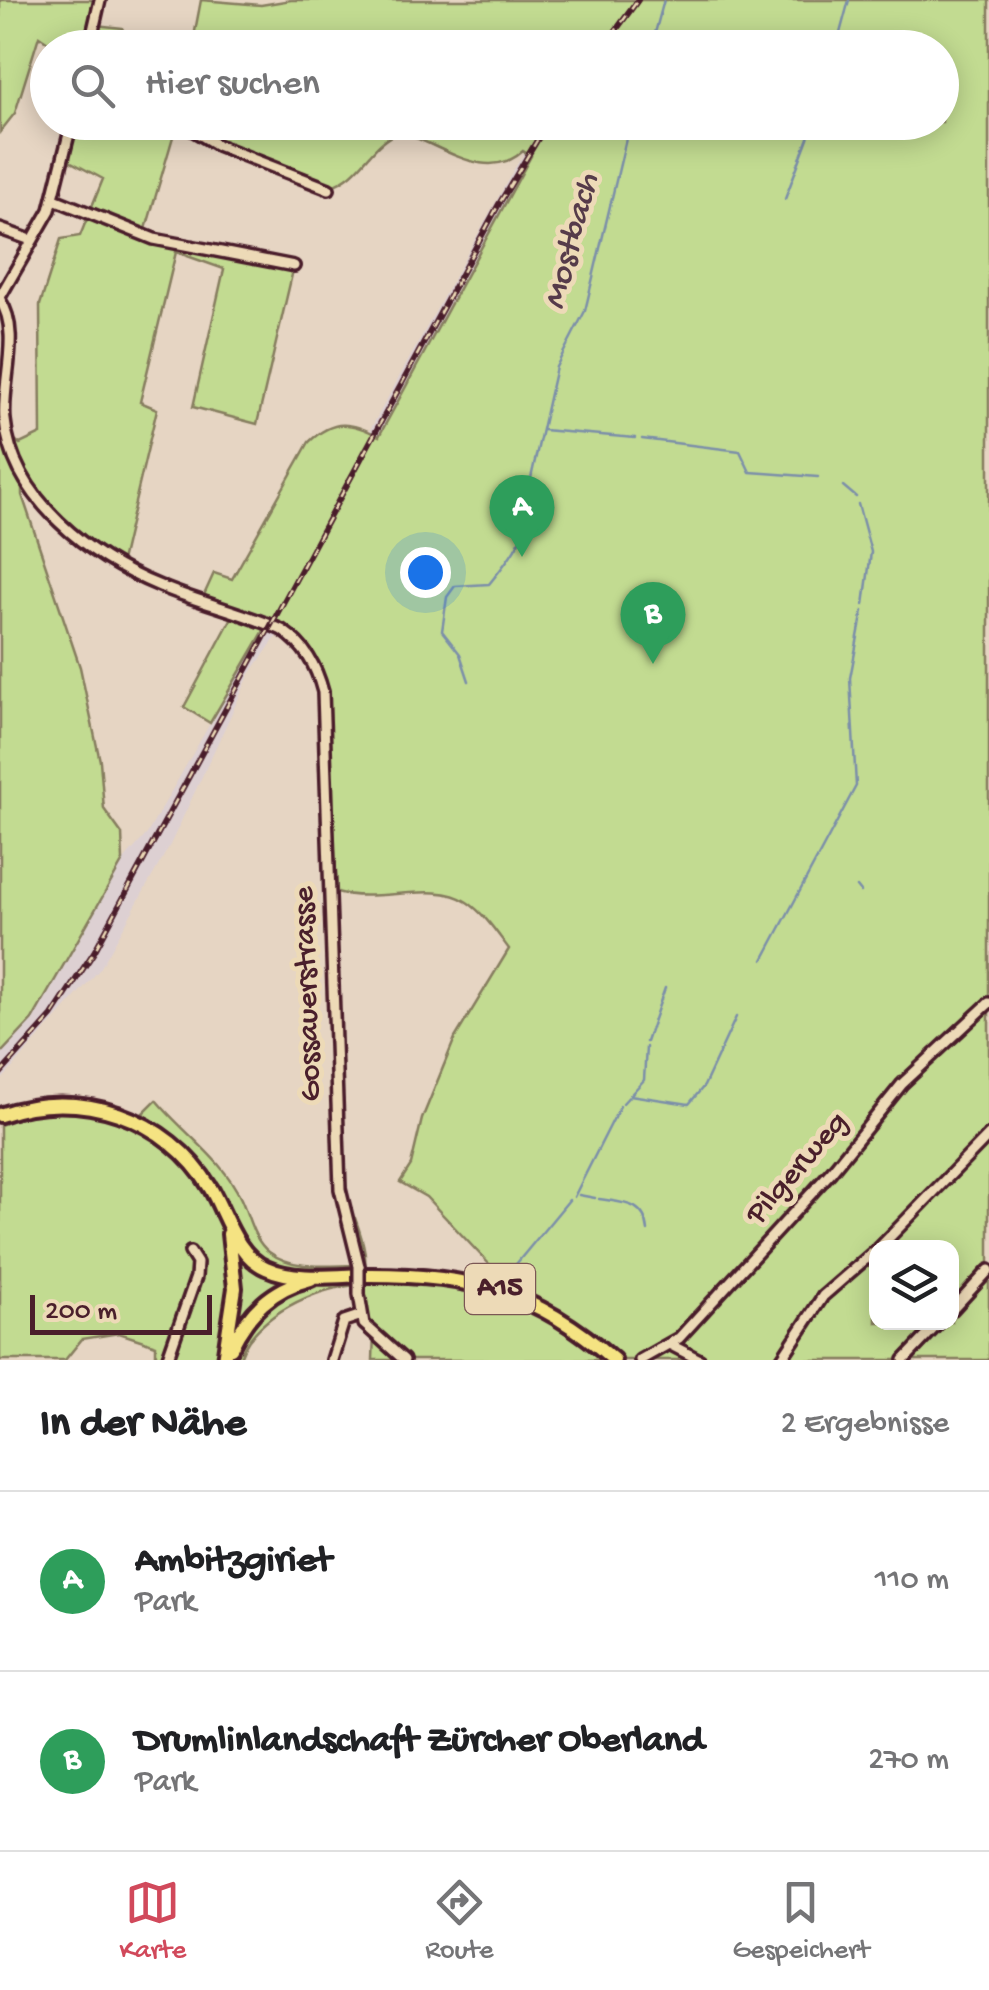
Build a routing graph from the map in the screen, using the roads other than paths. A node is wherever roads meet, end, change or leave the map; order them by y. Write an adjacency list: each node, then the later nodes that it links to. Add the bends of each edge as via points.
1 (100, 0): 2 (street)
2 (93, 30)
3 (68, 140): 6 (street)
4 (209, 140): 5 (street)
5 (329, 189)
6 (54, 199): 8 (street); 9 (street, via 154,239)
7 (0, 229): 8 (street)
8 (31, 240): 10 (street)
9 (294, 266)
10 (0, 299): 21 (street, Gossauerstrasse, bridge, via 9,325 5,420 17,467 38,500 80,538 140,577 296,640 324,692 340,1189 359,1266)
11 (989, 1003): 23 (street, Pilgerweg, via 902,1084 831,1172)
12 (0, 1115): 14 (highway, A15, via 66,1104 125,1116 178,1148)
13 (989, 1135): 15 (street)
14 (216, 1199): 19 (highway, A15, via 242,1247 266,1269); 25 (highway, A15, via 234,1265)
15 (886, 1240)
16 (190, 1252): 24 (street, via 196,1278)
17 (869, 1256): 31 (street, via 824,1296)
18 (989, 1270): 20 (street)
19 (333, 1276): 25 (highway, A15, via 288,1286 249,1316); 28 (highway, A15, via 437,1276 496,1288 554,1314)
20 (959, 1302)
21 (360, 1316): 26 (street, via 344,1321); 27 (street)
22 (932, 1330): 32 (street)
23 (671, 1345): 29 (street, Pilgerweg); 30 (street)
24 (167, 1360)
25 (225, 1360)
26 (332, 1360)
27 (404, 1360)
28 (614, 1360)
29 (640, 1360)
30 (700, 1360)
31 (781, 1360)
32 (904, 1360)

